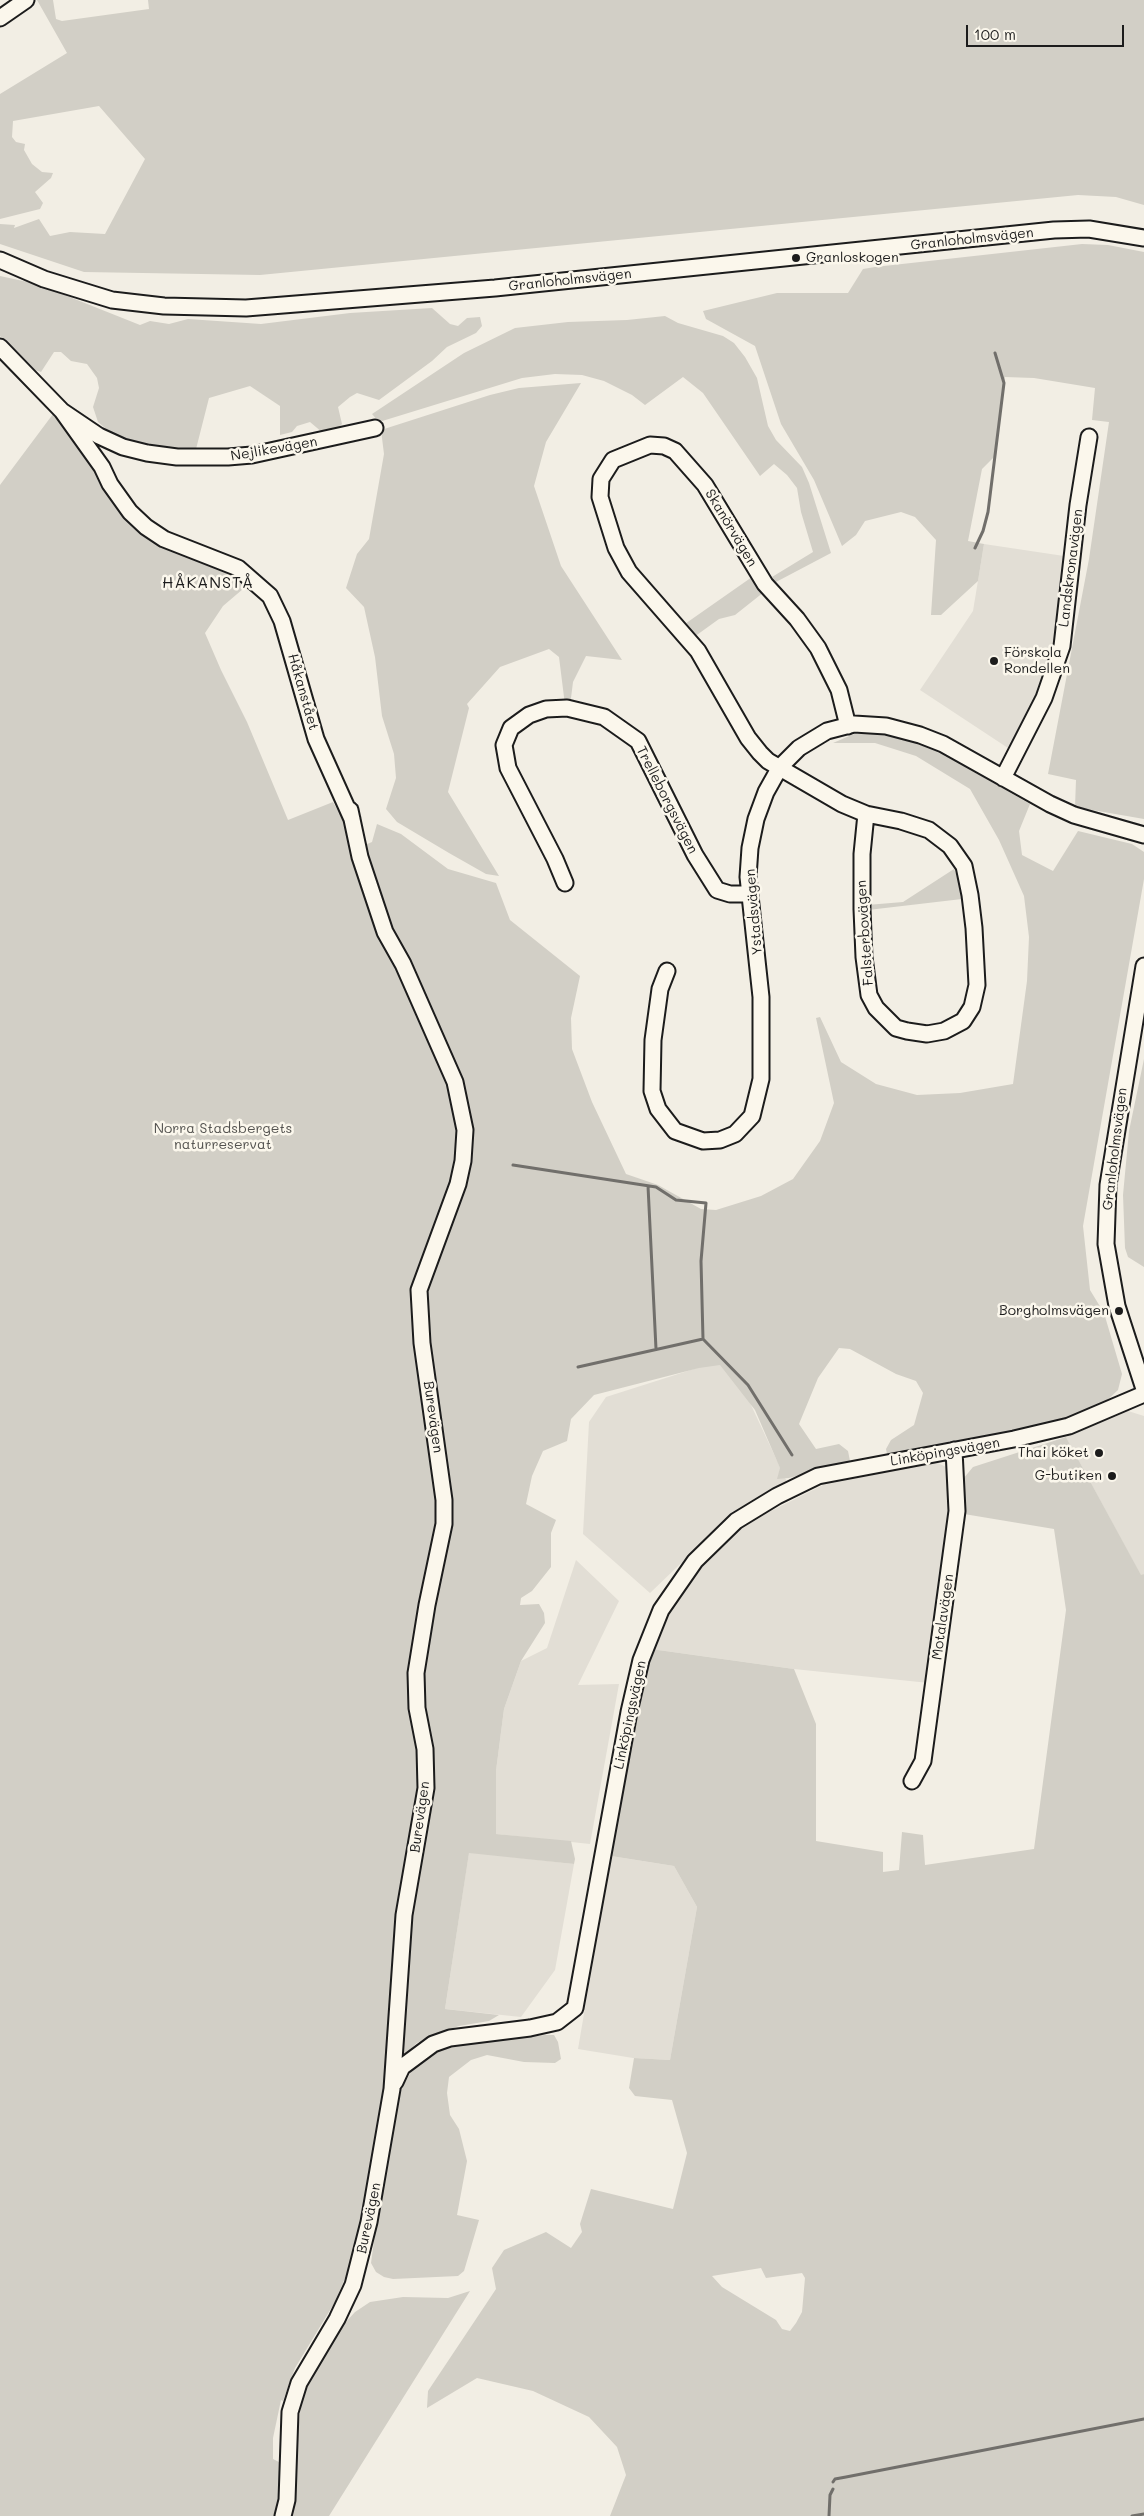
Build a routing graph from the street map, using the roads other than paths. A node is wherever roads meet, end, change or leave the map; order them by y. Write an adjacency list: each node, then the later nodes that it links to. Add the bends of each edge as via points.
1 (26, 0): 2 (street)
2 (0, 18)
3 (1144, 238): 4 (street, Granloholmsvägen, via 1089,229 1054,230 495,288 246,308 164,306 112,300 44,280)
4 (0, 260)
5 (0, 346): 6 (street, Nejlikevägen)
6 (62, 411): 7 (street, Nejlikevägen, via 99,436 123,447 177,457 252,455); 19 (street, Håkanstået, via 135,517 164,538 238,568 266,592 278,608 316,738 350,810 360,857 385,932 403,964)
7 (375, 428)
8 (1089, 437): 11 (street, Landskronavägen, via 1062,646 1044,698)
9 (848, 726): 10 (street, Ystadsvägen, via 827,730 799,748); 10 (street, Skanörvägen, via 838,690 818,648 765,584 705,485 674,451 664,446 650,445 614,460 601,479 600,496 616,548 630,572 698,651 748,738 768,761); 11 (street, Ystadsvägen, via 886,726 920,735)
10 (780, 767): 12 (street, Falsterbovägen, via 842,804); 15 (street, Ystadsvägen, via 756,820 750,848)
11 (1003, 778): 13 (street, Ystadsvägen, via 1074,815)
12 (866, 814): 12 (street, Falsterbovägen, via 901,820 929,830 950,846 964,866 973,920 977,984 972,1006 963,1021 944,1031 927,1034 896,1028 876,1008 869,995 862,909)
13 (1144, 835)
14 (565, 883): 15 (street, Trelleborgsvägen, via 508,768 504,745 511,728 546,708 567,708 604,717 638,741 695,855 717,890)
15 (750, 894): 17 (street, Ystadsvägen, via 761,998 761,1079 752,1116 736,1134 720,1140 703,1141 675,1131 658,1109 652,1090 660,989)
16 (1144, 966): 18 (street, Granloholmsvägen)
17 (667, 971)
18 (1141, 1002): 20 (street, Granloholmsvägen, via 1108,1184 1106,1244 1117,1306)
19 (443, 1054): 24 (street, Burevägen, via 459,1097 465,1130 458,1184 419,1290 422,1343 444,1500 444,1524 426,1605 416,1673 426,1788 404,1915)
20 (1144, 1389)
21 (1144, 1394): 22 (street, Linköpingsvägen, via 1069,1426)
22 (954, 1450): 23 (street, Motalavägen, via 957,1511 923,1761); 24 (street, Linköpingsvägen, via 818,1476 736,1521 702,1554 661,1610 641,1660 628,1712 575,2008 557,2022 450,2038 433,2044 402,2067)
23 (912, 1781)
24 (392, 2089): 25 (street, Burevägen, via 369,2222 353,2285 299,2383 290,2412 287,2500)
25 (283, 2516)

